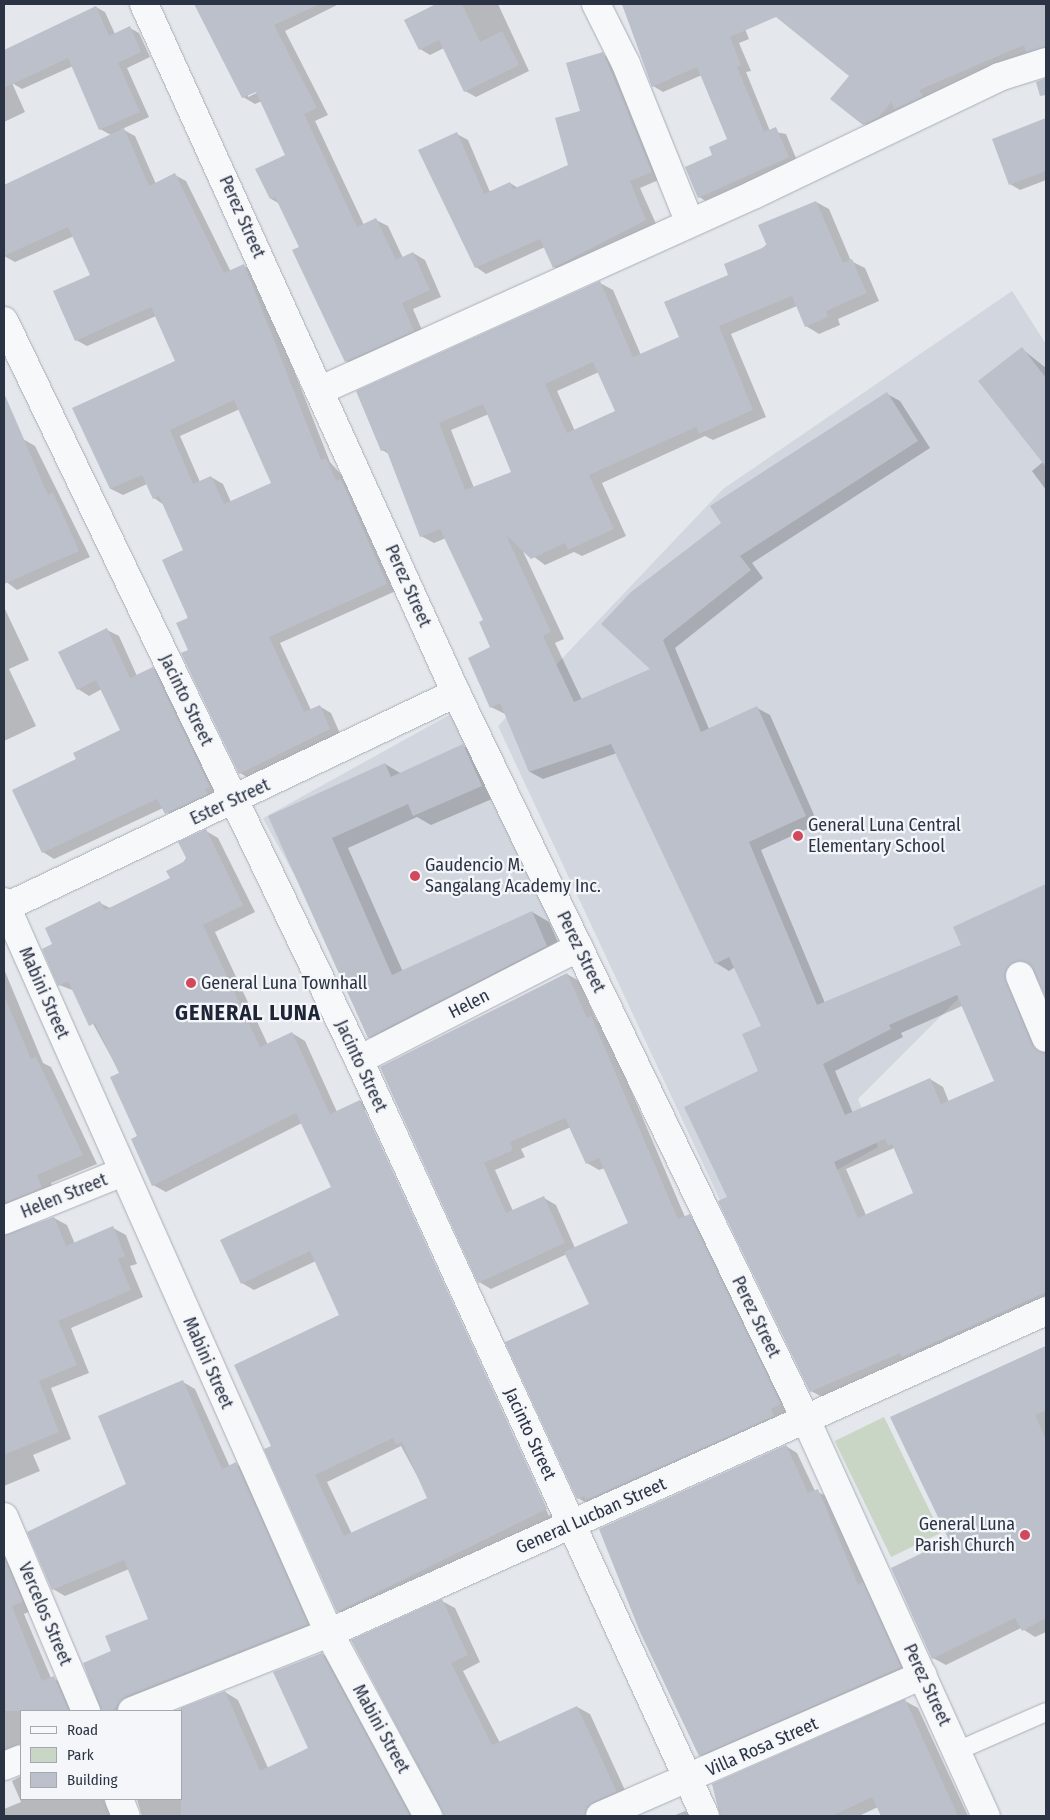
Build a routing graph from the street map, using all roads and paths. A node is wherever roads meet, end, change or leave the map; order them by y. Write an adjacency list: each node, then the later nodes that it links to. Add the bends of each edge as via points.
1 (144, 4): 6 (street, Perez Street)
2 (596, 4): 4 (street, via 626,64)
3 (1046, 62): 4 (street, via 999,77)
4 (690, 223): 6 (street)
5 (4, 321): 8 (street, Jacinto Street)
6 (320, 390): 7 (street, Perez Street)
7 (456, 693): 8 (street, Ester Street); 10 (street, Perez Street)
8 (235, 800): 9 (street, Ester Street); 13 (street, Jacinto Street)
9 (5, 906): 14 (street, Mabini Street)
10 (579, 947): 13 (street, Helen); 17 (street, Perez Street)
11 (1020, 976): 12 (street)
12 (1046, 1038)
13 (359, 1060): 19 (street, Jacinto Street)
14 (123, 1172): 15 (street, Helen Street); 20 (street, Mabini Street)
15 (4, 1220)
16 (1046, 1311): 17 (street, General Lucban Street)
17 (807, 1422): 19 (street, General Lucban Street); 21 (street, Perez Street)
18 (4, 1517): 22 (street, Vercelos Street)
19 (572, 1525): 20 (street, General Lucban Street); 28 (street, Jacinto Street)
20 (329, 1633): 23 (street, General Lucban Street); 31 (street, Mabini Street)
21 (922, 1675): 25 (street, Perez Street); 28 (street, Villa Rosa Street)
22 (86, 1710)
23 (135, 1710)
24 (1046, 1712): 25 (lane)
25 (958, 1751): 34 (street, Perez Street)
26 (20, 1759): 27 (street)
27 (4, 1766)
28 (689, 1779): 32 (street, Villa Rosa Street); 33 (street, Jacinto Street)
29 (119, 1800): 30 (street)
30 (126, 1816)
31 (428, 1816)
32 (600, 1816)
33 (705, 1816)
34 (986, 1816)

